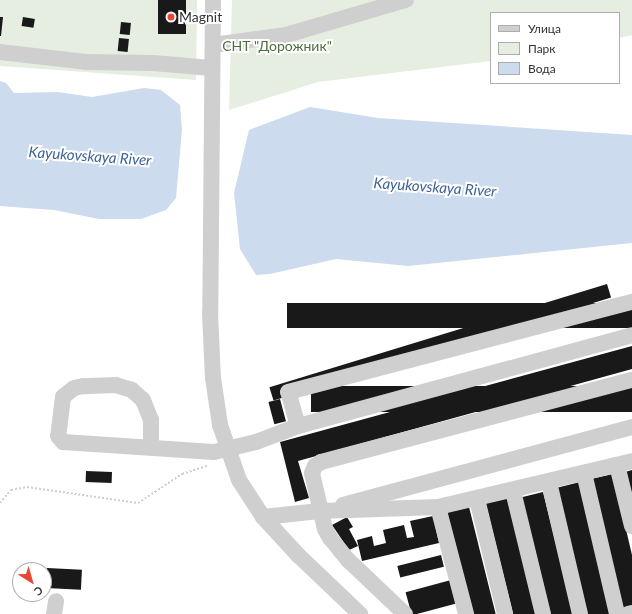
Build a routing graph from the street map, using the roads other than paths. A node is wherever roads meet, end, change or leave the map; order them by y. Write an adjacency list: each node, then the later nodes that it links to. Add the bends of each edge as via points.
1 (213, 0): 3 (street)
2 (406, 0): 3 (street, via 286,34)
3 (213, 45): 5 (street)
4 (0, 52): 5 (street, via 87,62 153,63)
5 (212, 68): 12 (street, via 211,350 216,402)
6 (632, 302): 9 (street, via 288,392)
7 (632, 335): 9 (street)
8 (632, 380): 19 (street, via 321,462 312,473)
9 (298, 426): 12 (street)
10 (632, 427): 19 (street)
11 (151, 447): 11 (street, via 151,420 143,400 132,390 116,385 83,386 74,388 63,397 58,436 63,442); 12 (street, via 198,452)
12 (227, 450): 20 (street, via 239,480)
13 (625, 463): 14 (street); 21 (street)
14 (584, 473): 15 (street); 29 (street)
15 (548, 482): 16 (street); 28 (street)
16 (513, 490): 17 (street); 27 (street)
17 (476, 499): 18 (street); 26 (street)
18 (438, 507): 19 (street); 25 (street)
19 (320, 511): 20 (street); 24 (street, via 325,529 338,549)
20 (263, 517): 23 (street, via 298,555)
21 (632, 526)
22 (632, 613): 30 (street)
23 (360, 614)
24 (405, 614)
25 (466, 614)
26 (505, 614)
27 (543, 614)
28 (580, 614)
29 (617, 614)
30 (628, 614)

